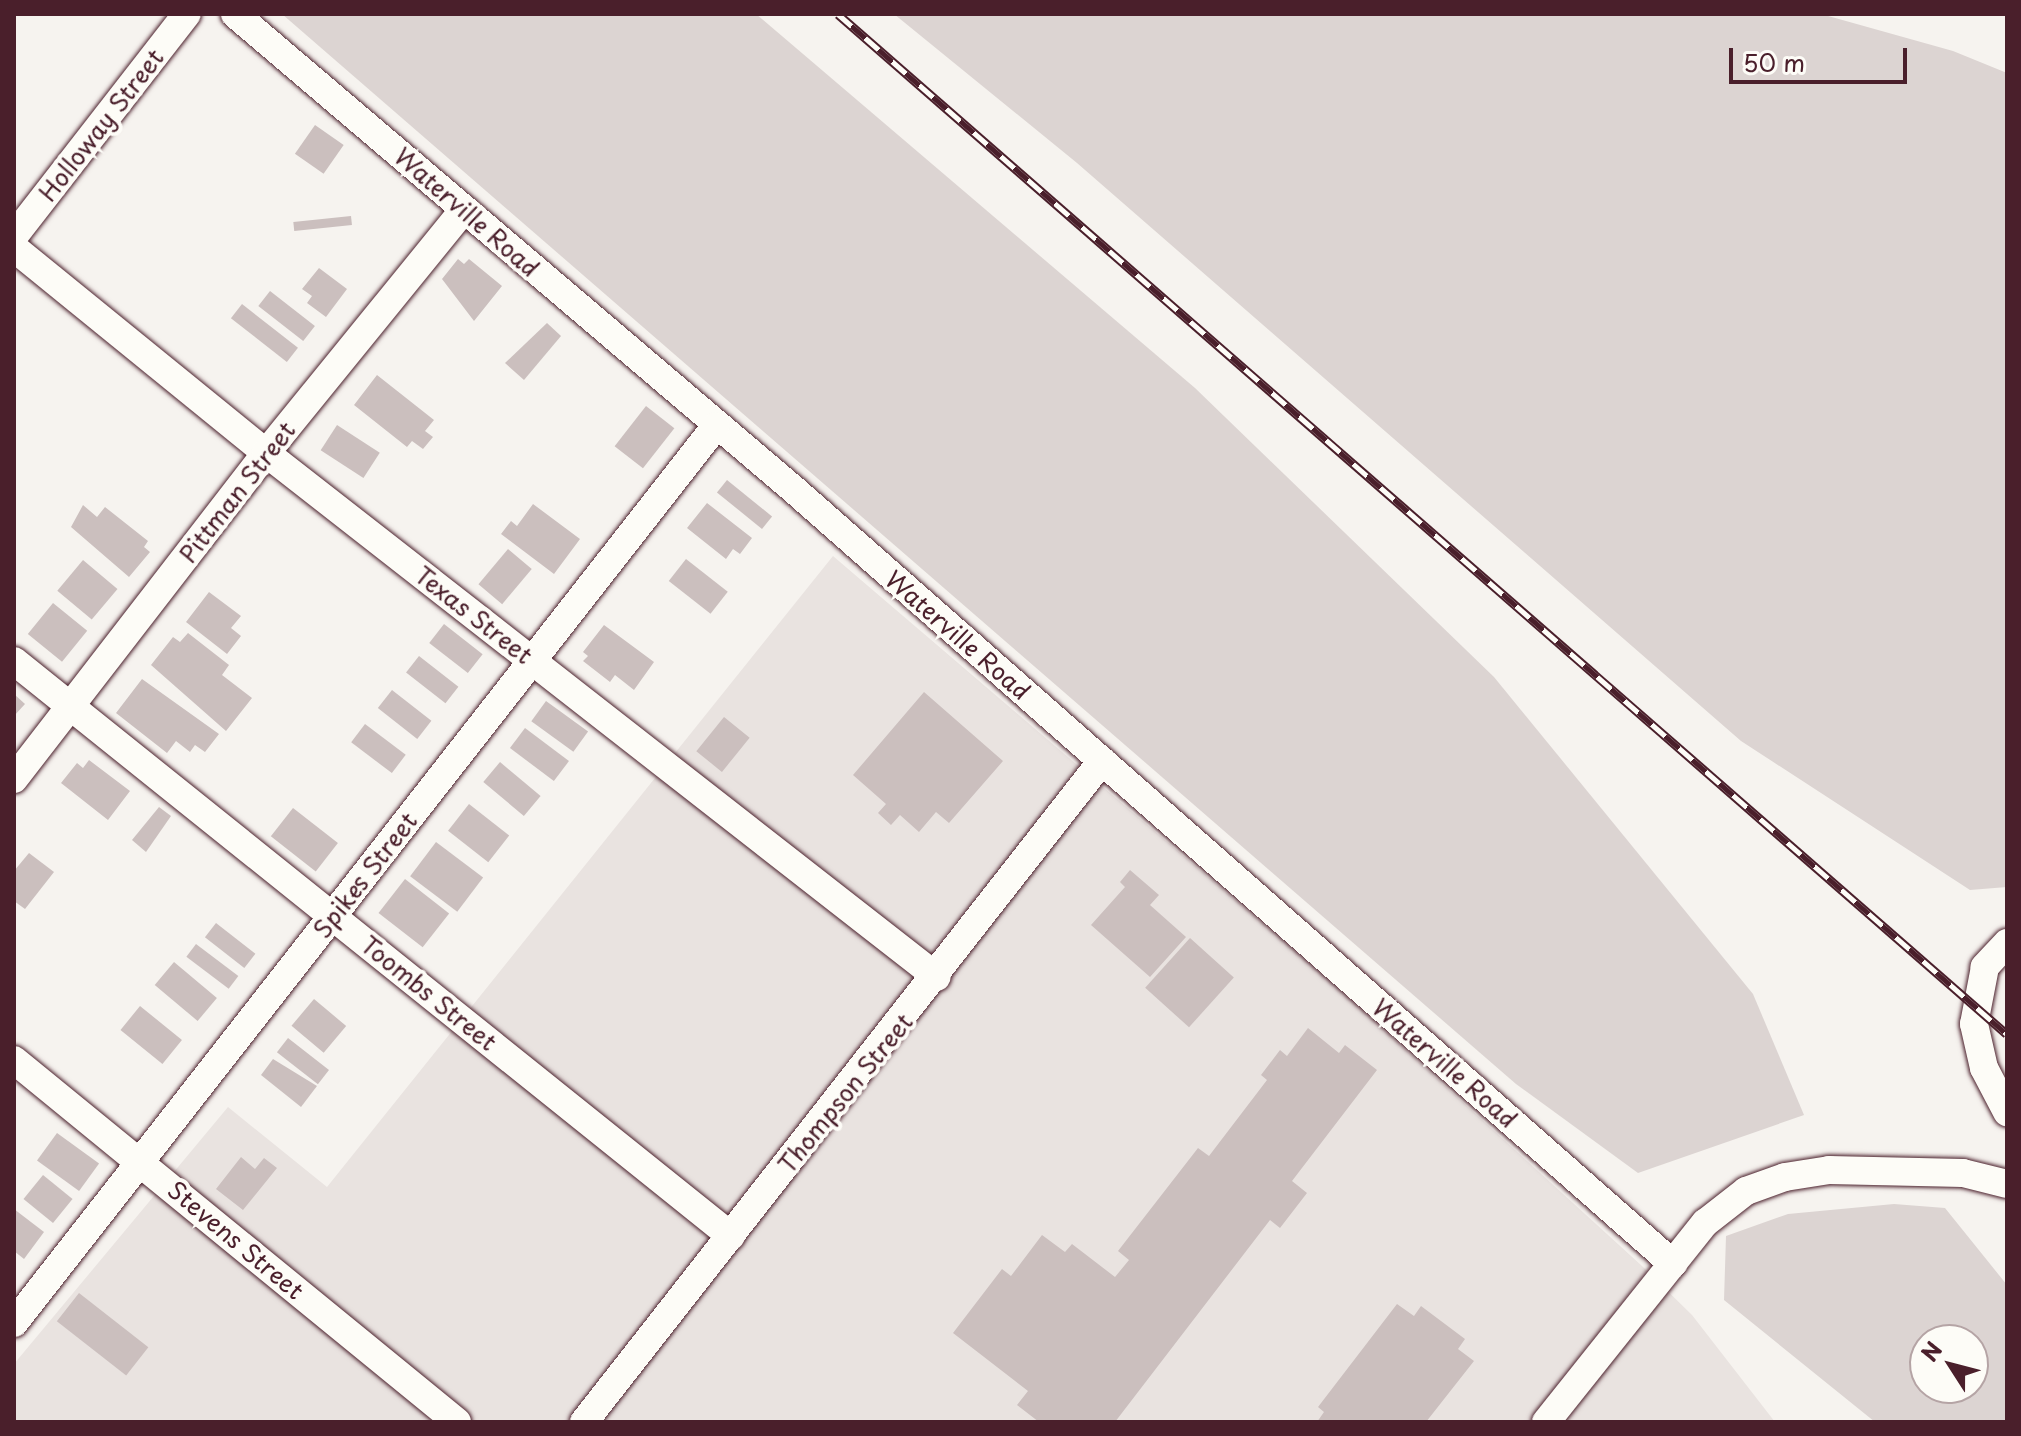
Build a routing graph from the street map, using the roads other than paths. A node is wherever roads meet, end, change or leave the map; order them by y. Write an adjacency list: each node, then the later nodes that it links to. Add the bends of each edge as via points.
1 (187, 14): 4 (street, Holloway Street)
2 (235, 14): 3 (street, Waterville Road)
3 (464, 209): 6 (street, Waterville Road); 7 (street, Pittman Street)
4 (14, 236)
5 (14, 248): 7 (street, Texas Street)
6 (715, 427): 8 (street, Spikes Street); 11 (street, Waterville Road)
7 (266, 453): 8 (street, Texas Street); 10 (street, Pittman Street)
8 (533, 660): 13 (street, Spikes Street); 15 (street, Texas Street)
9 (14, 661): 10 (street, Toombs Street)
10 (71, 707): 12 (street, Pittman Street); 13 (street, Toombs Street)
11 (1102, 761): 15 (street, Thompson Street); 21 (street, Waterville Road)
12 (14, 779)
13 (334, 915): 18 (street, Spikes Street); 20 (street, Toombs Street)
14 (2007, 943): 17 (street, via 1985,967 1974,1024 1984,1068)
15 (937, 977): 20 (street, Thompson Street)
16 (14, 1060): 18 (street, Stevens Street)
17 (2007, 1112)
18 (140, 1160): 22 (street, Spikes Street); 23 (street, Stevens Street)
19 (2006, 1179): 21 (street, via 1912,1169 1829,1170 1785,1177 1726,1205)
20 (731, 1236): 24 (street, Thompson Street)
21 (1673, 1264): 25 (street)
22 (14, 1323)
23 (457, 1422)
24 (584, 1422)
25 (1546, 1422)

